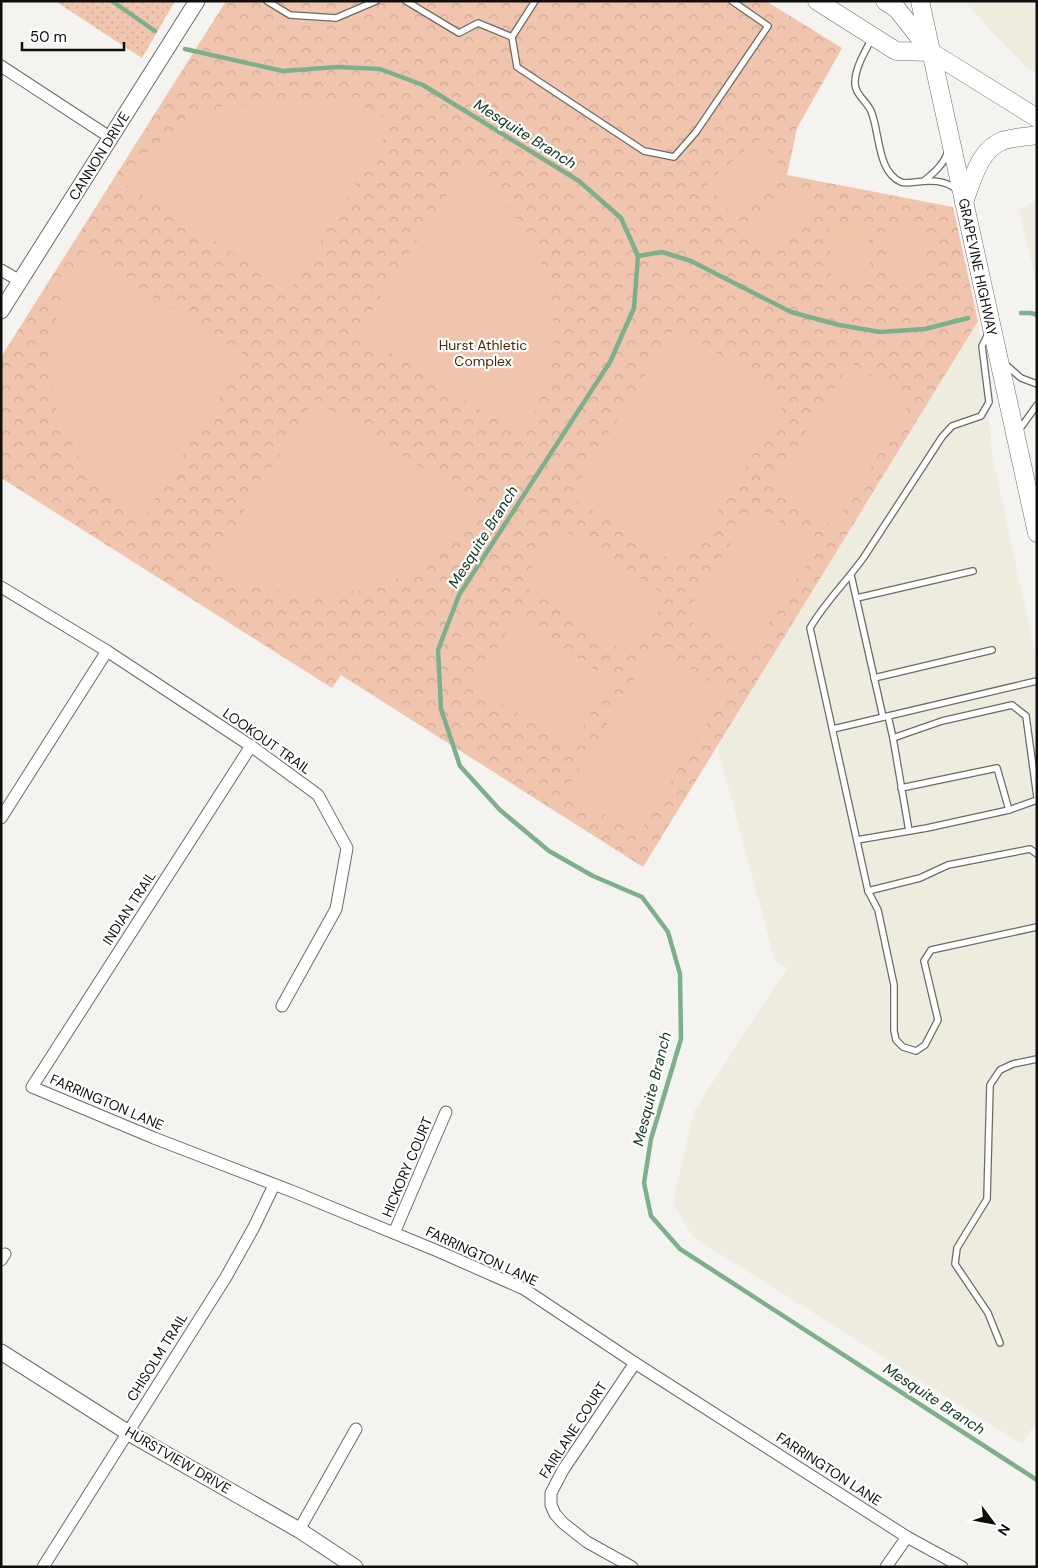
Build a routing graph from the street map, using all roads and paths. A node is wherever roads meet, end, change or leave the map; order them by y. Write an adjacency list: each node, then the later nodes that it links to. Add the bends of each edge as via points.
1 (197, 1): 16 (street, CANNON DRIVE)
2 (267, 1): 3 (lane, via 290,15 336,18)
3 (376, 1)
4 (406, 1): 11 (lane, via 460,33 478,23)
5 (535, 1): 11 (lane)
6 (732, 1): 11 (lane, via 768,26 696,132 674,157 644,151 517,67)
7 (817, 1): 10 (main road)
8 (885, 1): 12 (main road, via 897,9)
9 (920, 1): 12 (main road, GRAPEVINE HIGHWAY)
10 (873, 36): 12 (main road, via 896,51); 18 (lane, via 855,82 858,95 871,110 885,165 895,178 904,183)
11 (512, 37)
12 (931, 52): 14 (main road); 17 (main road, GRAPEVINE HIGHWAY)
13 (1, 66): 16 (street)
14 (1037, 118)
15 (1037, 135): 19 (main road, via 1002,141 990,148 979,163)
16 (111, 138): 21 (street, CANNON DRIVE)
17 (950, 142): 18 (lane, via 946,158); 19 (main road, GRAPEVINE HIGHWAY)
18 (924, 181): 19 (lane, via 938,180 951,185)
19 (963, 198): 23 (main road, GRAPEVINE HIGHWAY)
20 (1, 270): 21 (street)
21 (20, 282): 22 (street, CANNON DRIVE)
22 (1, 311)
23 (991, 327): 24 (main road, GRAPEVINE HIGHWAY); 30 (lane, via 982,346 989,402 980,416 952,426 942,437)
24 (997, 353): 25 (lane, via 1021,378); 27 (main road, GRAPEVINE HIGHWAY)
25 (1037, 384)
26 (1037, 405): 27 (lane)
27 (1015, 436): 28 (main road, GRAPEVINE HIGHWAY)
28 (1037, 533)
29 (973, 571): 32 (lane)
30 (852, 575): 32 (lane); 38 (lane, via 810,628)
31 (1, 587): 34 (street, LOOKOUT TRAIL)
32 (856, 598): 35 (lane)
33 (992, 650): 35 (lane)
34 (107, 651): 40 (street, LOOKOUT TRAIL); 44 (street)
35 (874, 678): 37 (lane)
36 (1037, 682): 37 (lane)
37 (885, 717): 38 (lane); 39 (lane)
38 (832, 729): 46 (lane)
39 (893, 738): 41 (lane); 42 (lane, via 942,721 1012,705 1026,716)
40 (251, 746): 50 (street, LOOKOUT TRAIL, via 318,795 347,848 336,908); 52 (street, INDIAN TRAIL)
41 (902, 788): 43 (lane, via 997,768); 45 (lane)
42 (1037, 798): 43 (lane)
43 (1008, 810): 45 (lane)
44 (1, 818)
45 (909, 831): 46 (lane)
46 (857, 840): 48 (lane)
47 (1037, 854): 48 (lane, via 1030,849 948,865 920,878)
48 (868, 891): 49 (lane, via 878,910 894,985 896,1040 903,1047 916,1051 924,1045 938,1020 924,960 931,950)
49 (1037, 927)
50 (282, 1006)
51 (1037, 1059): 56 (lane, via 1000,1070 990,1085 988,1199 957,1248 955,1264 988,1313)
52 (32, 1087): 54 (street, FARRINGTON LANE)
53 (446, 1112): 55 (street, HICKORY COURT)
54 (274, 1185): 55 (street, FARRINGTON LANE); 60 (street, CHISOLM TRAIL, via 226,1277)
55 (394, 1234): 58 (street, FARRINGTON LANE, via 524,1289)
56 (1000, 1343)
57 (1, 1352): 60 (street, HURSTVIEW DRIVE)
58 (635, 1362): 62 (street, FARRINGTON LANE); 65 (street, FAIRLANE COURT, via 551,1493 551,1505 564,1523 587,1542)
59 (356, 1429): 61 (street)
60 (127, 1432): 61 (street, HURSTVIEW DRIVE); 63 (street, CHISOLM TRAIL)
61 (300, 1530): 64 (street, HURSTVIEW DRIVE)
62 (908, 1537): 66 (street); 67 (street, FARRINGTON LANE)
63 (43, 1567)
64 (355, 1567)
65 (632, 1567)
66 (886, 1567)
67 (962, 1567)

